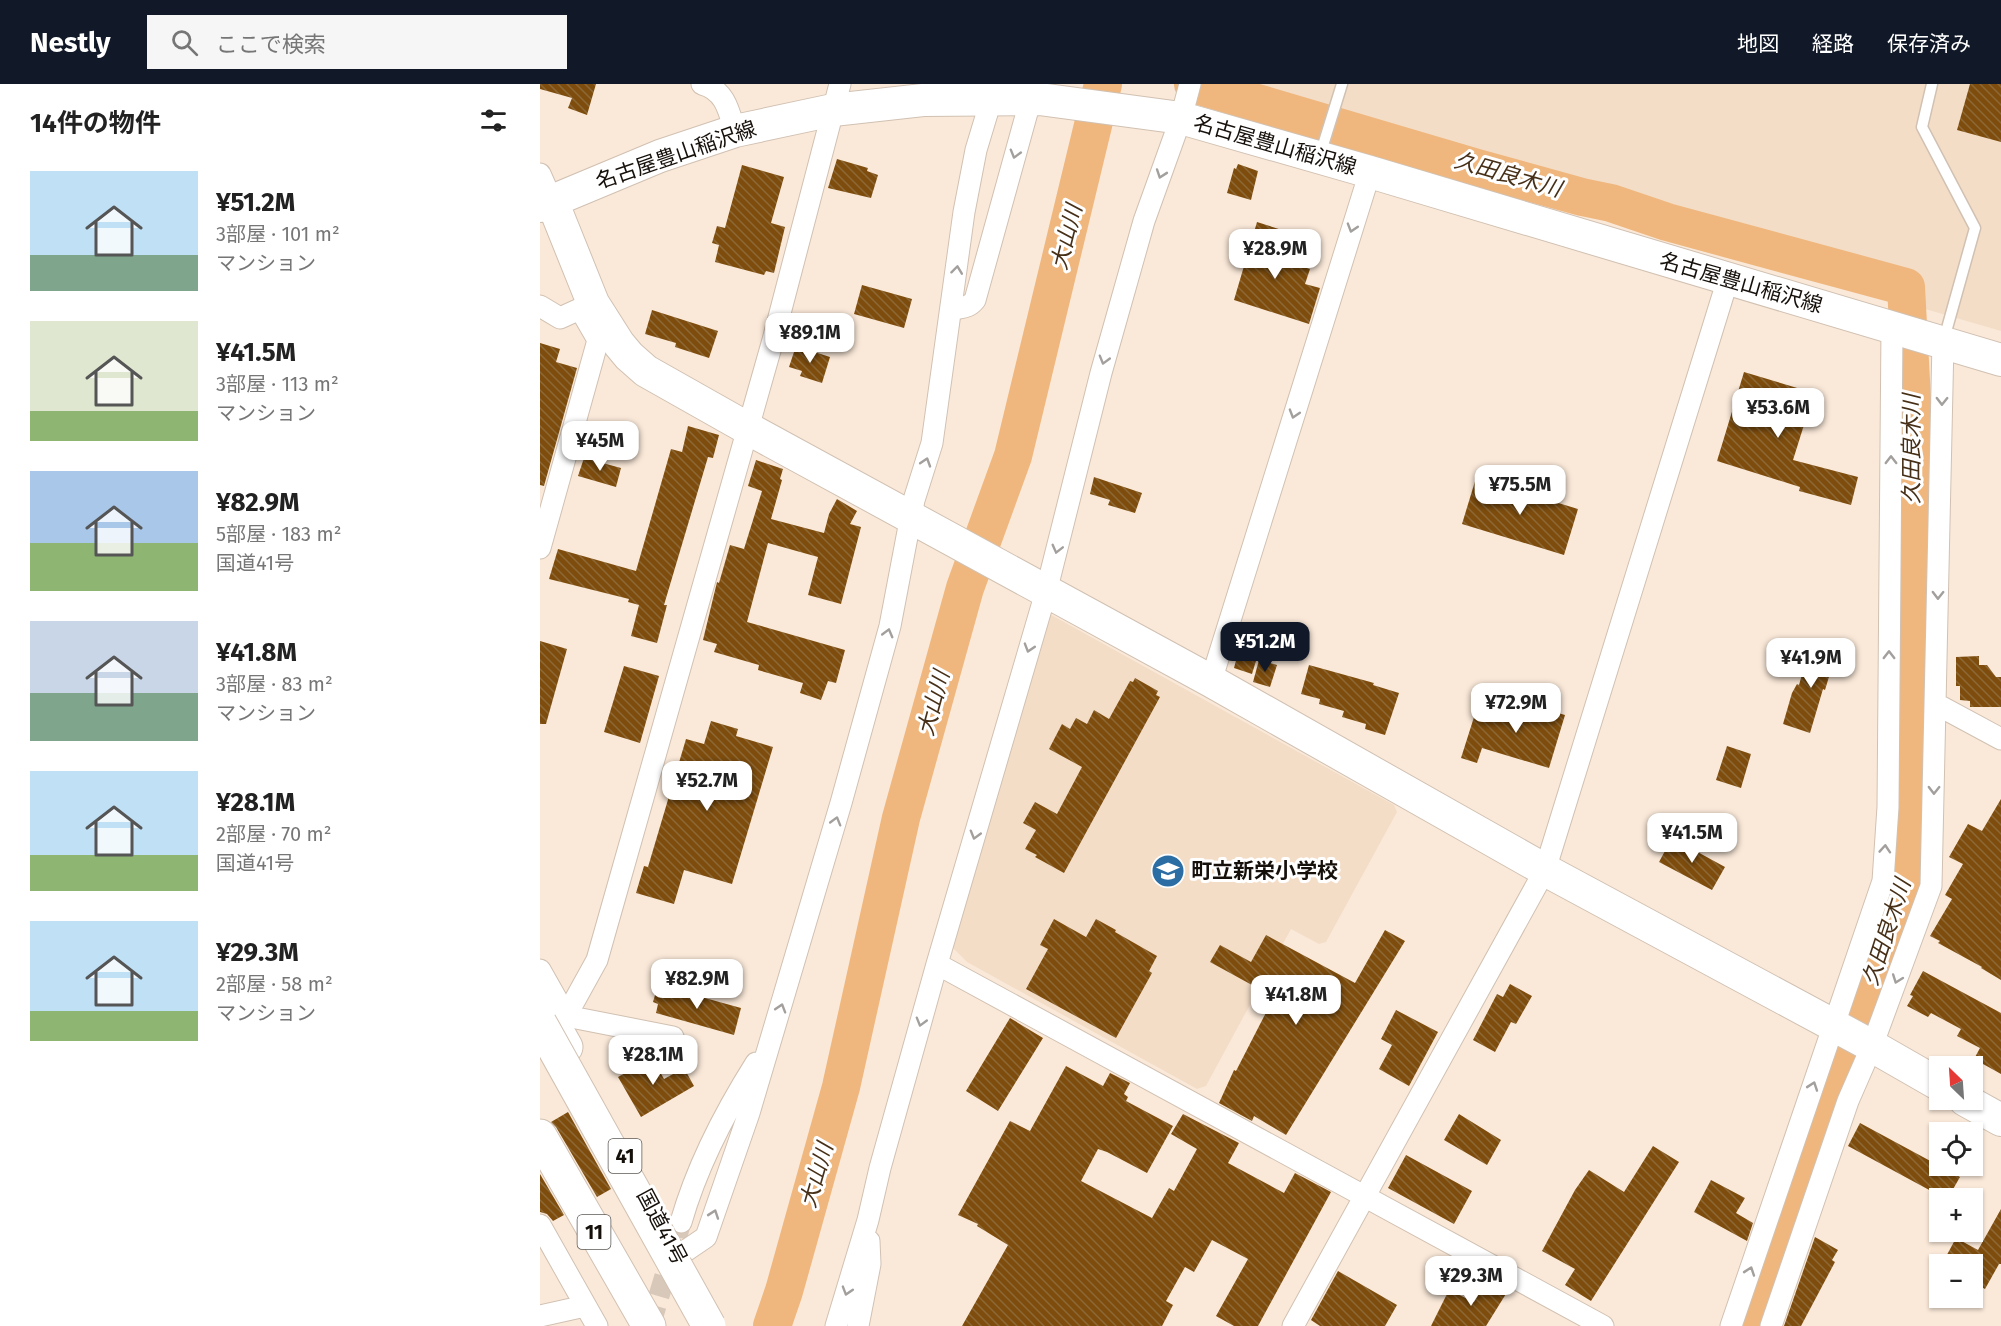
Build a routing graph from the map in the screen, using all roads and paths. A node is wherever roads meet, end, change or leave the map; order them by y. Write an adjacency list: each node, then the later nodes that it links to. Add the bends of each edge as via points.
1 (702, 84): 8 (street, via 717,91 723,99)
2 (1342, 84): 9 (lane)
3 (1932, 84): 17 (lane, via 1922,127 1974,228)
4 (994, 91): 5 (street, 名古屋豊山稲沢線, via 923,100); 6 (street, 名古屋豊山稲沢線); 13 (street, one-way to 4, via 964,212 976,150)
5 (836, 97): 8 (street, 名古屋豊山稲沢線); 19 (street)
6 (1035, 98): 7 (street, 名古屋豊山稲沢線); 13 (street, one-way to 13, via 975,300 965,307)
7 (1177, 103): 9 (street, 名古屋豊山稲沢線); 22 (street, one-way to 22)
8 (735, 131): 11 (street, 名古屋豊山稲沢線)
9 (1321, 151): 10 (street, 名古屋豊山稲沢線)
10 (1370, 172): 12 (street, 名古屋豊山稲沢線); 23 (street, one-way to 23)
11 (544, 194): 15 (street)
12 (1728, 279): 16 (street, 名古屋豊山稲沢線); 26 (street)
13 (953, 304): 20 (street, one-way to 13, via 936,426)
14 (540, 306): 15 (street, via 560,318)
15 (586, 306): 19 (street, via 646,371); 21 (street, via 598,340)
16 (1893, 327): 17 (street, 名古屋豊山稲沢線); 30 (street, one-way to 16, via 1883,881 1888,807)
17 (1942, 342): 18 (street, 名古屋豊山稲沢線); 24 (street, one-way to 24)
18 (2001, 360)
19 (747, 428): 20 (street); 29 (street, via 597,960)
20 (915, 521): 22 (street); 32 (street, one-way to 20, via 838,814)
21 (540, 548)
22 (1045, 591): 23 (street); 27 (street, one-way to 27)
23 (1211, 681): 26 (street)
24 (1936, 704): 25 (street); 33 (street, one-way to 33, via 1931,886)
25 (2001, 738)
26 (1545, 870): 30 (street); 39 (street)
27 (937, 964): 39 (street); 40 (street, one-way to 40)
28 (540, 970): 29 (street)
29 (549, 1013): 31 (street); 43 (highway, 国道41号 / 41); 46 (highway, bridge)
30 (1834, 1026): 33 (street); 54 (street, one-way to 30)
31 (673, 1037)
32 (771, 1039): 41 (street, via 731,1103 689,1194); 43 (street, one-way to 32, via 706,1237)
33 (1871, 1046): 34 (street); 55 (street, via 1848,1101)
34 (1929, 1079)
35 (1983, 1110): 36 (street)
36 (2001, 1120)
37 (540, 1137): 49 (highway, 11)
38 (540, 1160): 48 (highway)
39 (1364, 1196): 52 (street); 53 (street)
40 (868, 1220): 50 (street, one-way to 50); 51 (street, via 870,1264)
41 (681, 1222)
42 (540, 1225): 44 (street)
43 (678, 1256): 46 (highway, 国道41号 / 41)
44 (585, 1306): 45 (street); 47 (street)
45 (540, 1316)
46 (711, 1321)
47 (597, 1326)
48 (642, 1326)
49 (649, 1326)
50 (836, 1326)
51 (858, 1326)
52 (1293, 1326)
53 (1603, 1326)
54 (1731, 1326)
55 (1771, 1326)

